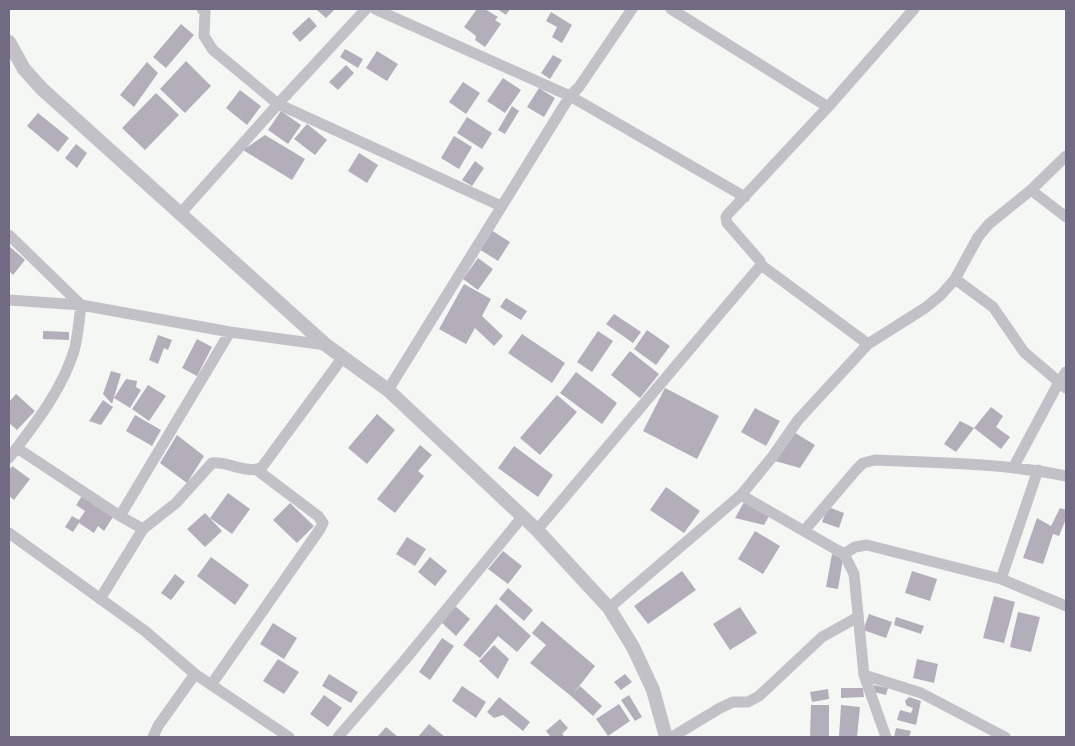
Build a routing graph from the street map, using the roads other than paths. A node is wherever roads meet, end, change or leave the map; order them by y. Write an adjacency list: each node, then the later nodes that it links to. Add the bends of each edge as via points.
1 (202, 9): 11 (street, via 205,12 204,36 213,50)
2 (366, 9): 11 (street)
3 (375, 9): 10 (street)
4 (632, 9): 10 (street)
5 (671, 9): 12 (street)
6 (914, 9): 12 (street)
7 (9, 42): 9 (street)
8 (9, 59): 9 (street)
9 (24, 69): 17 (street, via 42,90)
10 (570, 96): 15 (street); 16 (street)
11 (278, 104): 16 (street); 17 (street)
12 (828, 107): 15 (street)
13 (1066, 156): 14 (street)
14 (1031, 190): 18 (street); 21 (street, via 989,224 978,237)
15 (745, 197): 20 (street, via 728,214 727,223)
16 (501, 206): 30 (street)
17 (180, 214): 26 (street)
18 (1066, 217)
19 (9, 235): 23 (street)
20 (761, 265): 25 (street); 41 (street)
21 (955, 279): 25 (street, via 926,308); 29 (street, via 993,307 1024,352)
22 (9, 300): 23 (street)
23 (81, 305): 24 (street); 31 (street, via 74,350 63,379)
24 (230, 332): 26 (street); 38 (street)
25 (868, 344): 37 (street, via 798,420)
26 (326, 345): 27 (street)
27 (343, 357): 30 (street); 34 (street)
28 (1066, 372): 29 (street)
29 (1062, 385): 33 (street)
30 (388, 390): 39 (street)
31 (17, 448): 32 (street); 38 (street)
32 (9, 458)
33 (1013, 468): 35 (street); 42 (street, via 875,460 863,463)
34 (258, 470): 40 (street, via 212,463 176,502); 52 (street, via 323,522)
35 (1038, 470): 36 (street); 45 (street)
36 (1066, 476)
37 (741, 495): 42 (street); 48 (street)
38 (120, 516): 40 (street)
39 (522, 516): 41 (street); 55 (street)
40 (143, 529): 46 (street)
41 (537, 530): 48 (street)
42 (804, 531): 44 (street)
43 (9, 532): 46 (street)
44 (844, 554): 45 (street, via 855,547 867,545); 49 (street, via 854,574)
45 (1002, 579): 47 (street)
46 (100, 598): 50 (street)
47 (1066, 606)
48 (609, 608): 56 (street, via 633,647 653,690)
49 (858, 617): 51 (street); 57 (street, via 822,637 758,696 748,702 733,702 720,708)
50 (195, 674): 52 (street); 53 (street)
51 (864, 675): 58 (street); 59 (street, via 921,693)
52 (211, 685): 54 (street)
53 (153, 737)
54 (289, 737)
55 (338, 737)
56 (666, 737)
57 (672, 737)
58 (886, 737)
59 (1005, 737)

